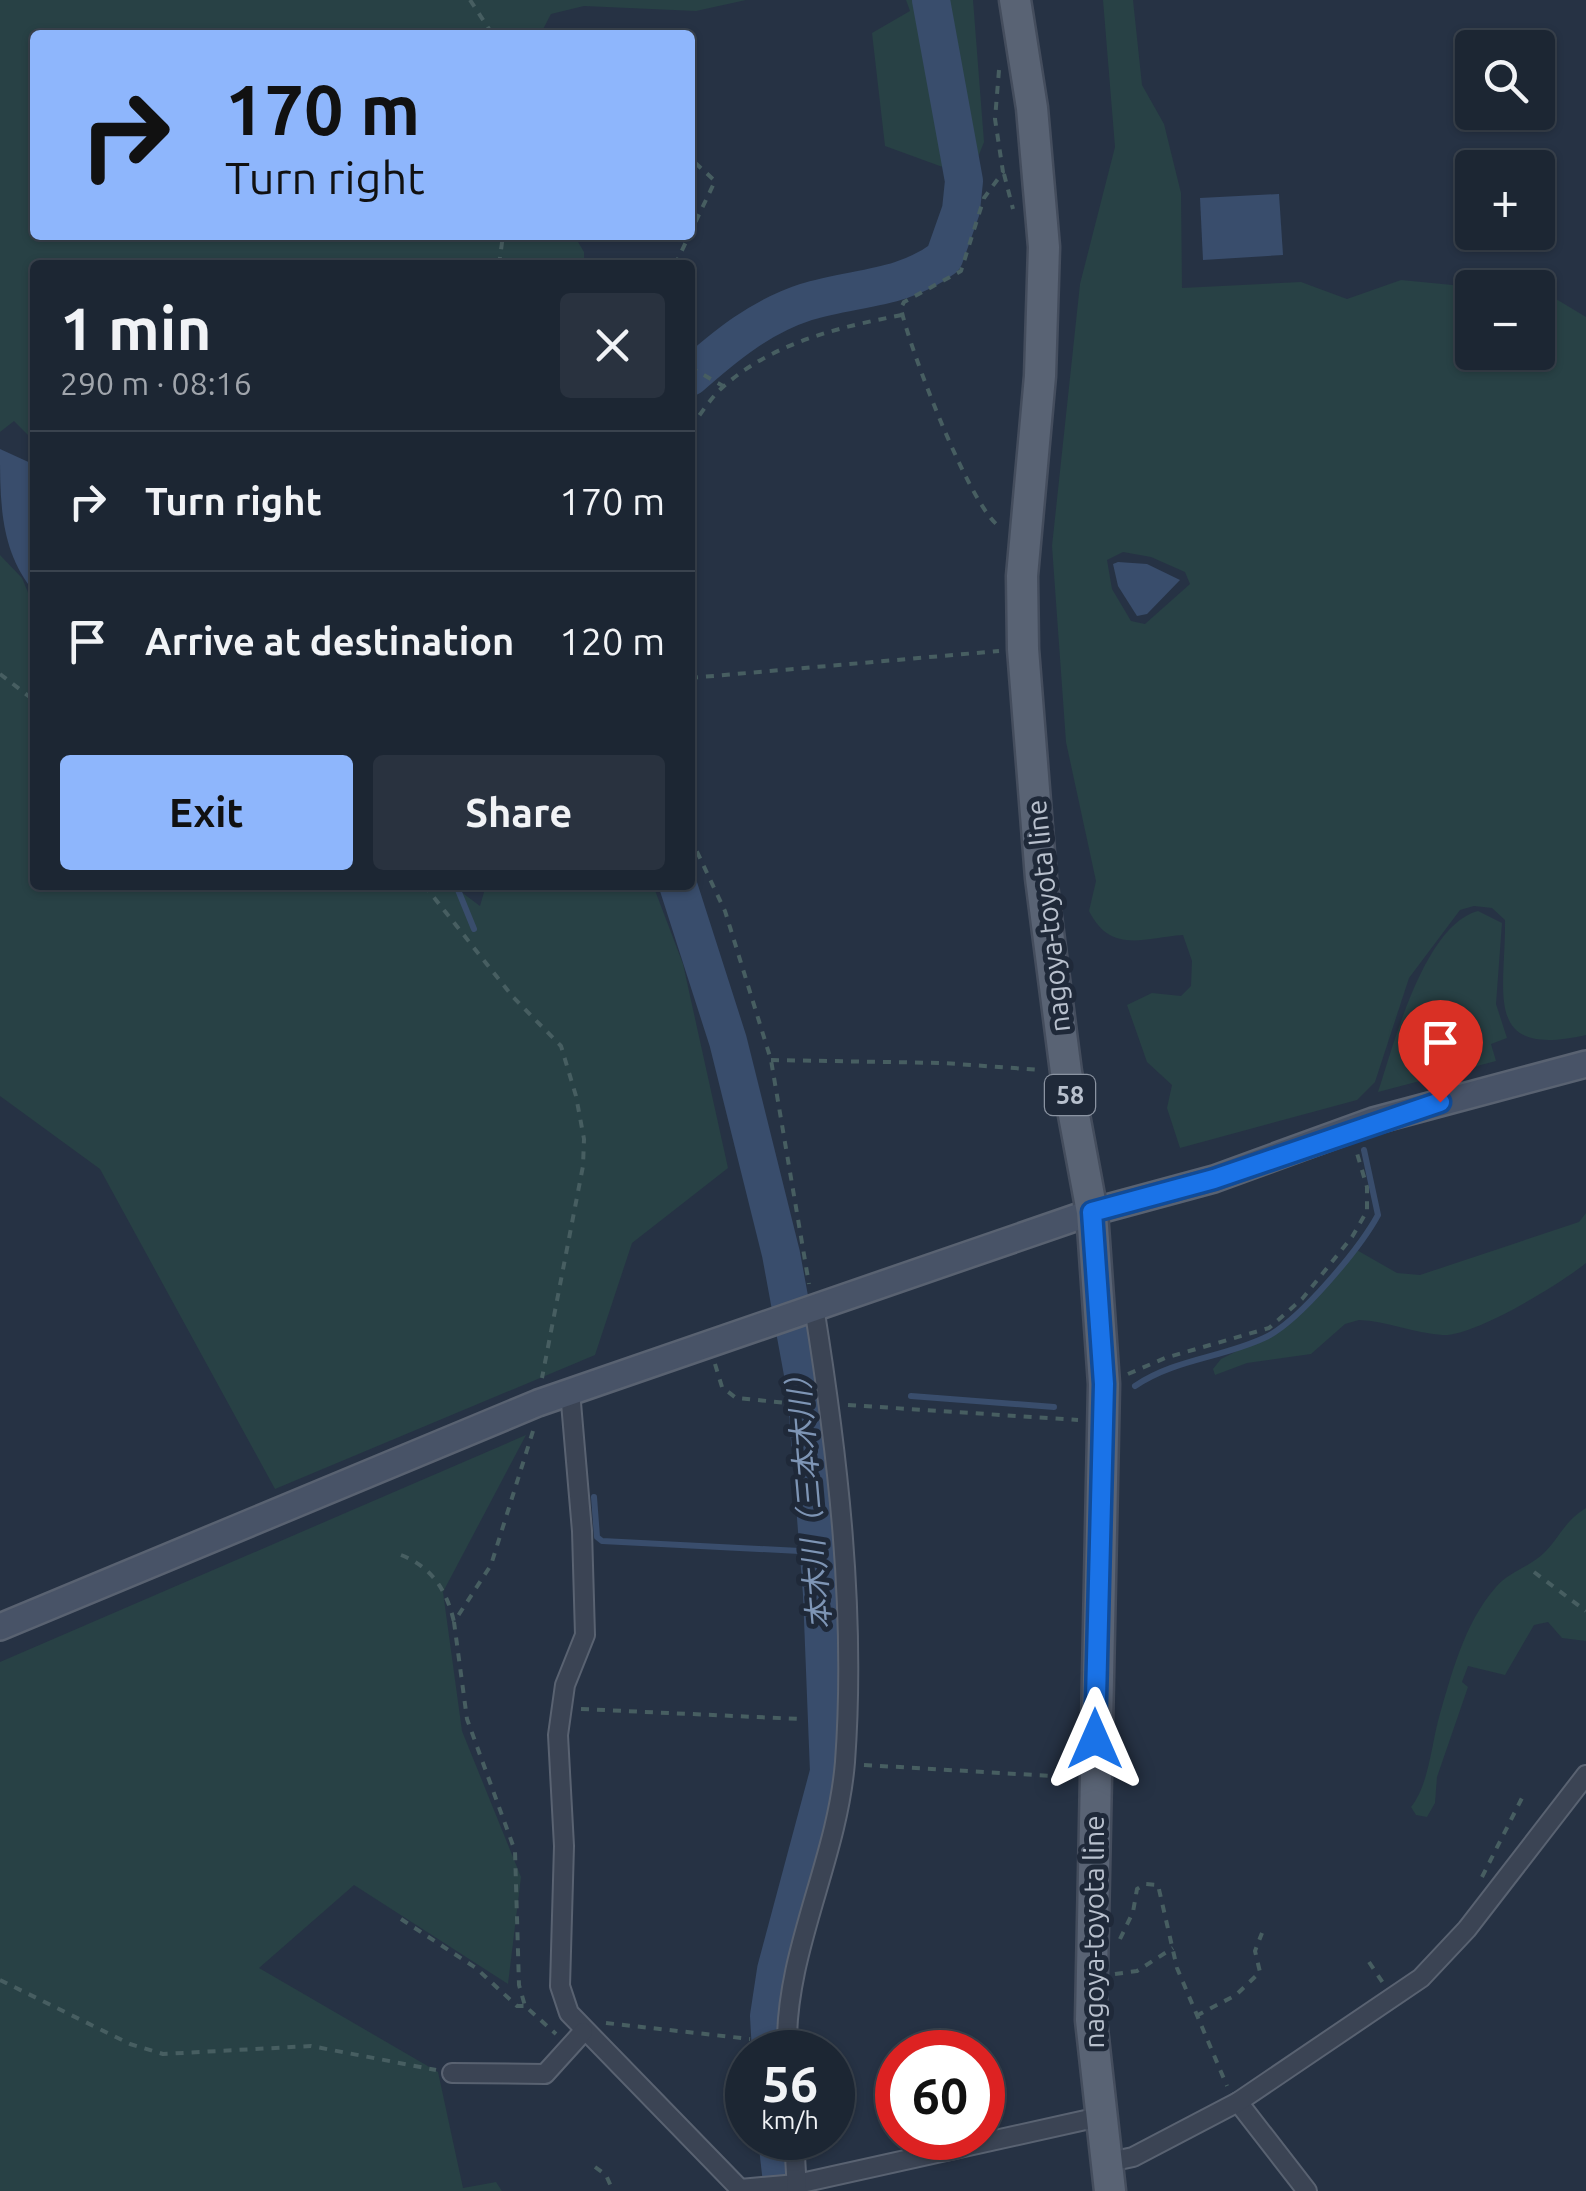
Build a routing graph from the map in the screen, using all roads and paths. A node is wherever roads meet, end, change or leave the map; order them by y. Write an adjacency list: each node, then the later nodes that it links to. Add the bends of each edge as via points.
1 (470, 0): 3 (path)
2 (1014, 0): 4 (main road, nagoya-toyota line / 58)
3 (491, 30)
4 (1022, 47): 7 (path, via 1002,60 995,83 1003,172 984,198 965,262 955,276 904,302); 11 (main road, nagoya-toyota line / 58, via 1040,173 1044,306)
5 (695, 163): 6 (path, via 715,181)
6 (695, 223)
7 (902, 315): 9 (path, via 834,328 776,352); 11 (path, via 982,509 992,524)
8 (695, 370): 9 (path)
9 (724, 386): 10 (path)
10 (695, 422)
11 (1025, 538): 12 (main road, nagoya-toyota line / 58)
12 (1024, 649): 14 (path); 20 (main road, nagoya-toyota line / 58, via 1041,878)
13 (0, 674): 15 (path)
14 (695, 678)
15 (30, 698)
16 (695, 846): 18 (path, via 726,911)
17 (428, 890): 27 (path, via 561,1046 576,1096 583,1166)
18 (771, 1060): 20 (path); 23 (path)
19 (1586, 1064): 21 (street)
20 (1066, 1072): 22 (main road, nagoya-toyota line / 58)
21 (1350, 1130): 22 (street, via 1214,1179); 25 (path, via 1367,1186 1367,1211 1302,1299 1246,1338)
22 (1092, 1212): 23 (street); 25 (main road, nagoya-toyota line / 58)
23 (812, 1307): 24 (street); 28 (street)
24 (710, 1343): 26 (street); 28 (path, via 728,1395)
25 (1104, 1377): 29 (main road, nagoya-toyota line / 58)
26 (570, 1391): 27 (street); 35 (street, via 585,1636)
27 (538, 1403): 33 (path, via 508,1522 480,1586); 34 (street)
28 (826, 1404): 29 (path); 37 (street, via 846,1596)
29 (1103, 1422): 39 (main road, nagoya-toyota line / 58)
30 (400, 1555): 33 (path, via 433,1576)
31 (1534, 1572): 32 (path)
32 (1586, 1611)
33 (454, 1622): 47 (path, via 467,1720 515,1851 517,1968)
34 (0, 1628)
35 (562, 1708): 36 (path); 51 (street, via 560,1986)
36 (800, 1719)
37 (844, 1764): 39 (path); 49 (street, via 788,1993)
38 (1586, 1775): 53 (street, via 1446,1955)
39 (1095, 1778): 45 (main road, nagoya-toyota line / 58)
40 (1524, 1792): 41 (path)
41 (1474, 1891)
42 (401, 1919): 47 (path)
43 (1262, 1934): 48 (path, via 1255,1951 1260,1972 1236,1995)
44 (1173, 1948): 45 (path, via 1138,1971); 45 (path, via 1158,1884 1145,1884 1137,1889 1124,1934); 48 (path)
45 (1093, 1963): 54 (main road, nagoya-toyota line / 58)
46 (0, 1980): 52 (path, via 163,2054 311,2046)
47 (525, 2006): 51 (path, via 550,2030)
48 (1194, 2017): 53 (path)
49 (788, 2030)
50 (725, 2036): 51 (path, via 594,2022)
51 (578, 2038): 52 (street, via 545,2074); 59 (street, via 740,2189)
52 (452, 2072)
53 (1237, 2103): 57 (street); 61 (street)
54 (1099, 2118): 57 (main road, nagoya-toyota line / 58); 58 (street)
55 (795, 2160): 58 (street)
56 (595, 2166): 60 (path)
57 (1108, 2177)
58 (797, 2188): 59 (street)
59 (758, 2190)
60 (613, 2191)
61 (1307, 2191)

